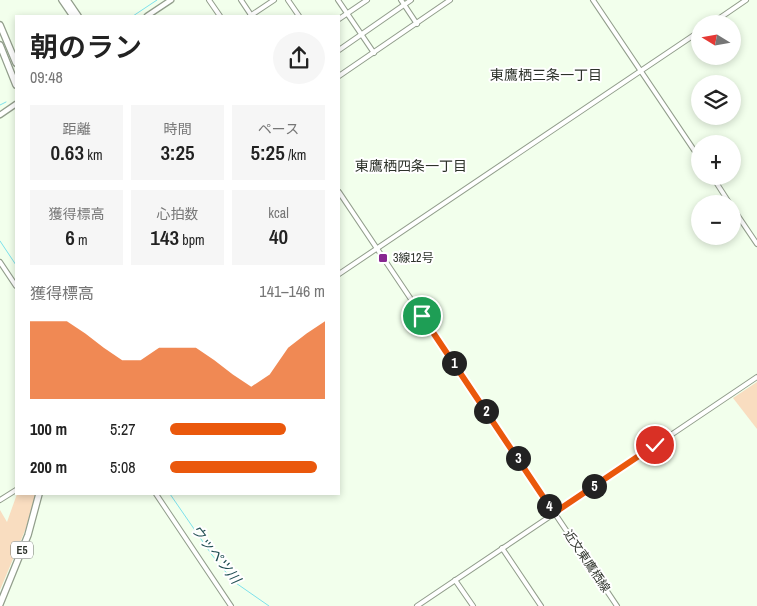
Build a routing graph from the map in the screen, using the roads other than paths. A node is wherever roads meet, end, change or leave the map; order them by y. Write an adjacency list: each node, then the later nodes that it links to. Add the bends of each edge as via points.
1 (62, 0): 16 (highway)
2 (67, 0): 17 (highway)
3 (172, 0): 18 (main road)
4 (209, 0): 19 (street)
5 (241, 0): 20 (street)
6 (274, 0): 21 (street)
7 (288, 0): 22 (street)
8 (338, 0): 15 (street)
9 (367, 0): 15 (street)
10 (411, 0): 14 (street)
11 (450, 0): 25 (street)
12 (593, 0): 34 (street)
13 (746, 0): 23 (street)
14 (403, 2): 25 (street); 27 (street)
15 (347, 14): 24 (street); 27 (street)
16 (72, 15)
17 (77, 15)
18 (148, 15)
19 (219, 15)
20 (250, 15)
21 (252, 15)
22 (296, 15)
23 (724, 15)
24 (340, 18)
25 (417, 24): 32 (street)
26 (0, 25): 33 (highway)
27 (361, 34): 30 (street); 32 (street)
28 (691, 37): 34 (street)
29 (0, 45): 36 (highway)
30 (340, 49)
31 (0, 52): 37 (highway)
32 (374, 53): 35 (street)
33 (15, 62)
34 (641, 71): 40 (street); 44 (street)
35 (340, 75)
36 (15, 83)
37 (15, 84)
38 (15, 105): 39 (main road)
39 (0, 115)
40 (691, 146)
41 (340, 193): 44 (street, 近文東鷹栖線)
42 (741, 220): 43 (street)
43 (757, 244)
44 (377, 248): 46 (street); 53 (street, 近文東鷹栖線)
45 (0, 262): 47 (street)
46 (340, 273)
47 (15, 284)
48 (757, 376): 53 (street)
49 (15, 491): 52 (street)
50 (39, 495): 56 (highway, E5, via 28,534)
51 (157, 495): 57 (street)
52 (0, 500)
53 (554, 513): 54 (street); 61 (street, 近文東鷹栖線)
54 (502, 548): 55 (street); 60 (street)
55 (455, 580): 58 (street); 59 (street)
56 (0, 604)
57 (232, 606)
58 (417, 606)
59 (473, 606)
60 (541, 606)
61 (617, 606)

